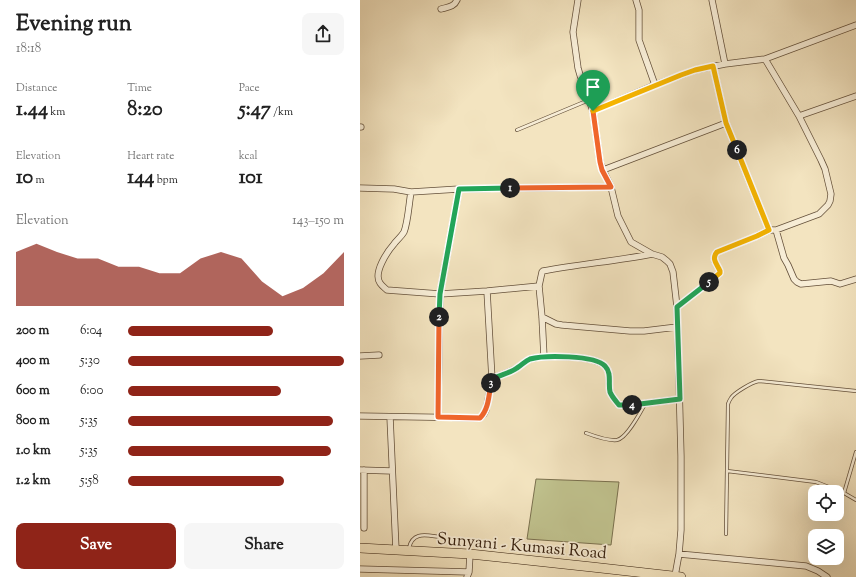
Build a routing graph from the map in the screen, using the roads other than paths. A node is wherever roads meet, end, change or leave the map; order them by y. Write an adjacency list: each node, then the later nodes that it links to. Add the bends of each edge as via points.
1 (457, 0): 5 (street, via 451,7)
2 (578, 0): 12 (street, via 573,28 575,47 580,75)
3 (636, 0): 10 (street, via 639,10 639,40)
4 (712, 0): 8 (street)
5 (441, 9)
6 (856, 26): 7 (street)
7 (765, 59): 8 (street); 14 (street)
8 (725, 64): 9 (street)
9 (713, 66): 10 (street); 15 (street)
10 (655, 85): 13 (street)
11 (856, 96): 14 (street)
12 (589, 100): 13 (street); 16 (lane)
13 (593, 111): 17 (street)
14 (799, 116): 23 (street, via 825,169 831,194 830,201 819,214)
15 (726, 123): 17 (street); 22 (street)
16 (517, 130)
17 (602, 170): 18 (street)
18 (611, 187): 20 (street); 24 (street, via 618,216 631,242)
19 (360, 188): 21 (street)
20 (459, 189): 21 (street); 28 (street)
21 (411, 192): 28 (street, via 406,227 381,263 378,279 387,290)
22 (769, 230): 23 (street); 29 (street, via 717,252 714,258 720,273)
23 (776, 230): 25 (street, via 784,258 797,282 801,284 831,281 840,284)
24 (652, 254): 26 (street, via 543,271); 29 (street, via 670,264)
25 (856, 279)
26 (538, 286): 27 (street); 30 (street)
27 (487, 291): 28 (street); 35 (street)
28 (440, 294): 41 (street)
29 (677, 307): 31 (street)
30 (542, 317): 31 (street, via 562,325 630,331); 34 (street)
31 (677, 327): 37 (street)
32 (379, 355): 33 (street)
33 (360, 356)
34 (544, 357): 35 (street, via 528,359 517,368); 38 (street, via 574,357 597,361 609,372 610,392 619,405)
35 (492, 379): 41 (street, via 486,410 480,418)
36 (856, 391): 46 (lane, via 754,382 729,400)
37 (680, 399): 38 (street); 57 (street)
38 (646, 404): 42 (lane, via 627,434 617,440)
39 (360, 416): 40 (street)
40 (390, 416): 41 (street); 45 (street)
41 (438, 417)
42 (586, 433)
43 (856, 452): 48 (lane)
44 (362, 470): 45 (street); 50 (street)
45 (392, 471): 54 (street)
46 (727, 471): 47 (lane); 51 (lane)
47 (823, 485)
48 (844, 494): 49 (lane)
49 (856, 500)
50 (364, 528)
51 (726, 534)
52 (442, 537): 55 (lane, via 418,535 410,542)
53 (360, 548): 54 (main road, Sunyani - Kumasi Road)
54 (396, 550): 55 (main road, Sunyani - Kumasi Road)
55 (408, 550): 56 (main road, Sunyani - Kumasi Road)
56 (470, 554): 59 (street); 60 (main road, Sunyani - Kumasi Road)
57 (679, 554): 60 (street); 61 (street, via 806,566)
58 (360, 569): 59 (street)
59 (468, 574)
60 (676, 577)
61 (827, 577)

